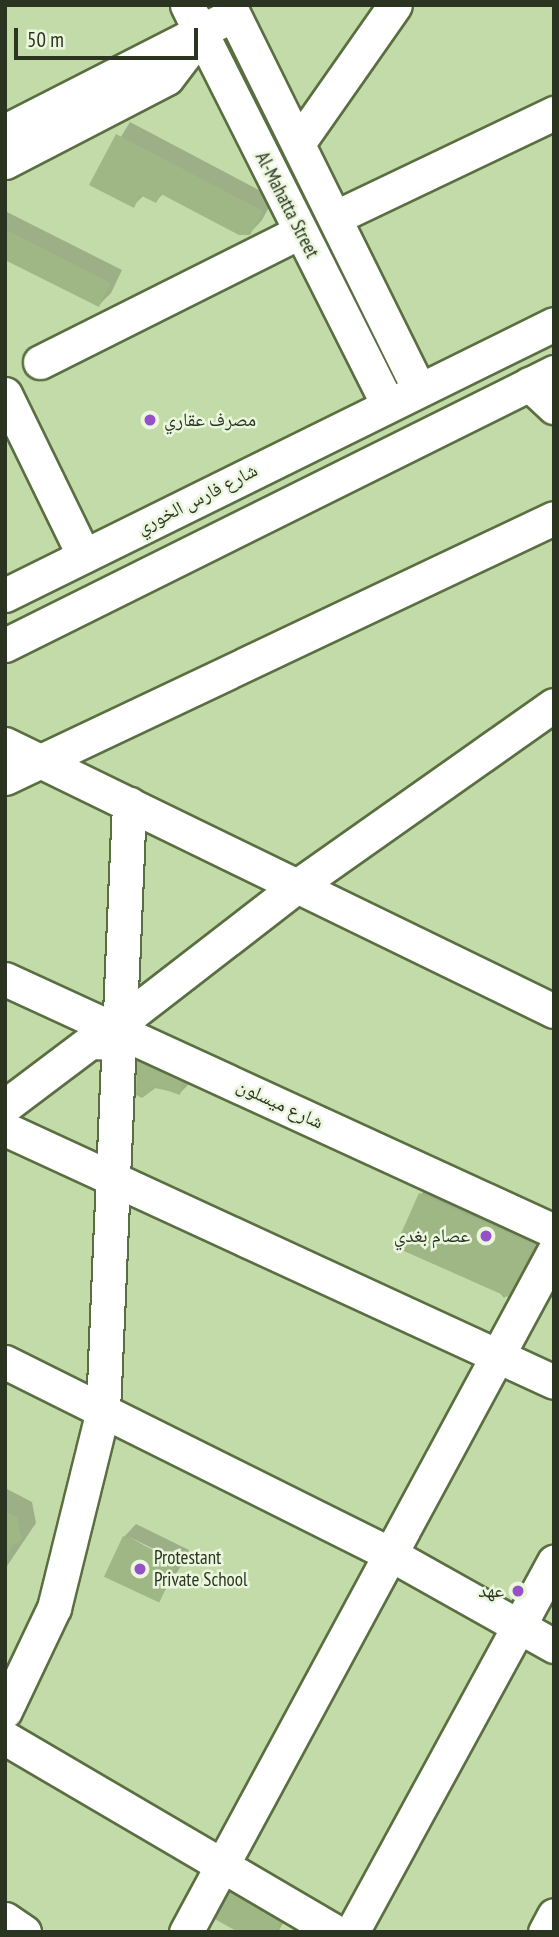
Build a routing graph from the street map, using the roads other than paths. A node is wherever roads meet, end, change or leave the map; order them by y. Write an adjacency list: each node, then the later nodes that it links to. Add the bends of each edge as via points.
1 (395, 5): 6 (street)
2 (231, 10): 3 (street); 6 (street, Al-Mahatta Street)
3 (194, 19): 5 (street); 7 (street, via 167,78); 9 (street, Al-Mahatta Street)
4 (554, 113): 8 (street)
5 (5, 131)
6 (299, 142): 8 (street, Al-Mahatta Street)
7 (5, 162)
8 (336, 217): 13 (street, Al-Mahatta Street)
9 (300, 232): 11 (street); 15 (street, Al-Mahatta Street)
10 (554, 324): 13 (street, شارع فارس الخوري)
11 (40, 362)
12 (542, 378): 16 (street); 20 (street)
13 (419, 389): 15 (street, شارع فارس الخوري)
14 (5, 394): 18 (street)
15 (388, 404): 18 (street, شارع فارس الخوري)
16 (554, 407)
17 (554, 518): 23 (street)
18 (84, 556): 19 (street, شارع فارس الخوري)
19 (5, 595)
20 (5, 645)
21 (554, 705): 26 (street)
22 (5, 744): 23 (street)
23 (46, 764): 24 (street); 25 (street)
24 (5, 778)
25 (129, 804): 26 (street); 29 (street)
26 (297, 886): 28 (street); 29 (street, via 134,1012)
27 (5, 979): 29 (street, شارع ميسلون)
28 (554, 1011)
29 (120, 1029): 30 (street, via 90,1042); 32 (street); 33 (street, شارع ميسلون)
30 (5, 1106)
31 (5, 1129): 32 (street)
32 (112, 1180): 35 (street); 38 (street)
33 (554, 1231)
34 (554, 1251): 35 (street)
35 (497, 1356): 37 (street); 39 (street)
36 (5, 1362): 38 (street)
37 (554, 1382)
38 (103, 1410): 39 (street); 43 (street, via 54,1608)
39 (390, 1554): 41 (street); 45 (street)
40 (554, 1561): 41 (street)
41 (518, 1627): 42 (street); 51 (street)
42 (554, 1646)
43 (5, 1711)
44 (5, 1738): 45 (street)
45 (221, 1866): 49 (street); 50 (street)
46 (554, 1915): 52 (street)
47 (5, 1919): 48 (street)
48 (24, 1932)
49 (186, 1932)
50 (336, 1932)
51 (352, 1932)
52 (545, 1932)

